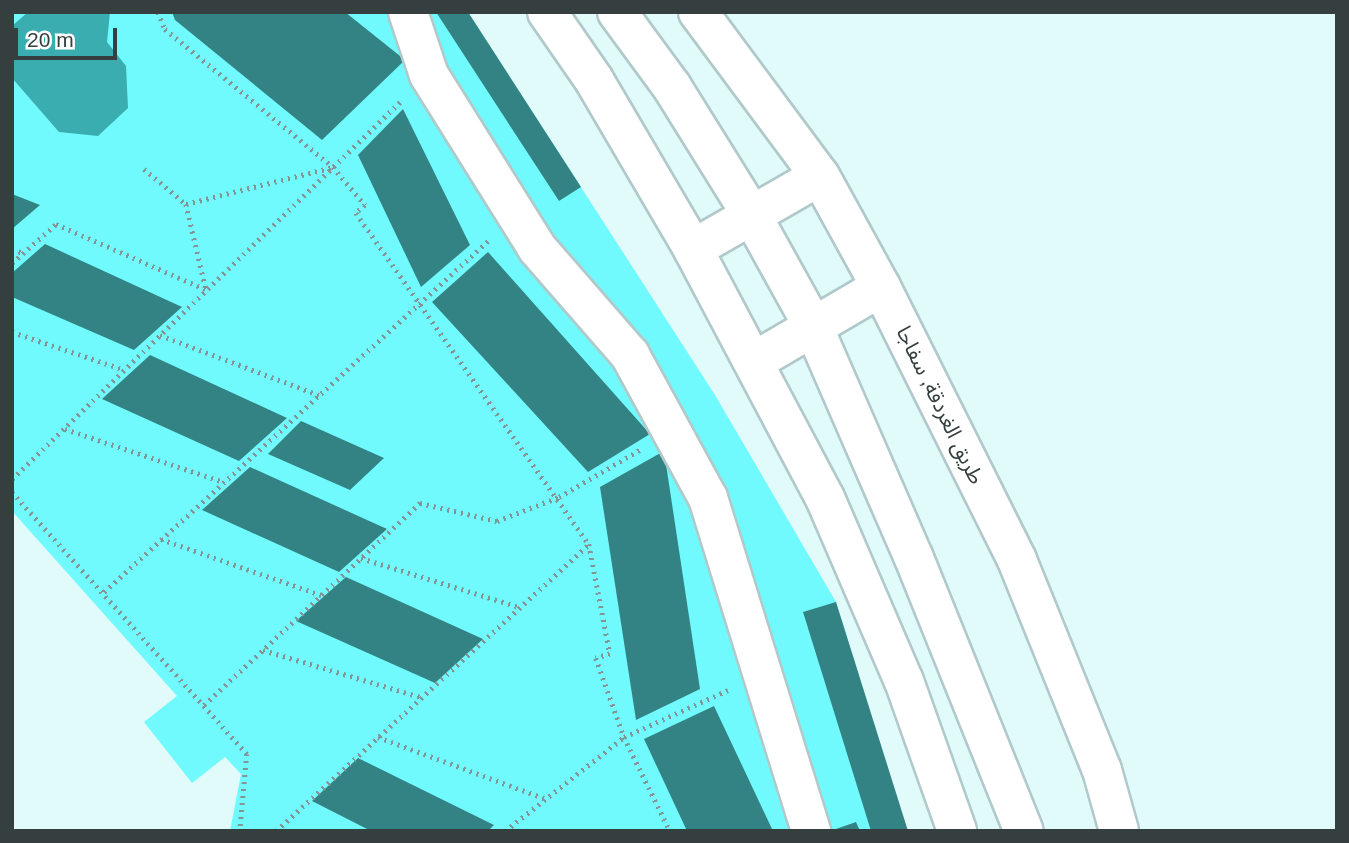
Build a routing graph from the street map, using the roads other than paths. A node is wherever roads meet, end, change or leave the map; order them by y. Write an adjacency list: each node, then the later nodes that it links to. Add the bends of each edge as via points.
1 (408, 12): 11 (main road, via 429,75 537,248 630,355 708,498)
2 (547, 12): 7 (main road, via 594,80)
3 (617, 12): 6 (main road, via 672,87)
4 (698, 12): 5 (main road, طريق الغردقة, سفاجا)
5 (820, 176): 6 (main road); 8 (main road, طريق الغردقة, سفاجا)
6 (751, 214): 7 (main road); 9 (main road)
7 (693, 249): 10 (main road)
8 (881, 287): 9 (main road); 14 (main road, طريق الغردقة, سفاجا, via 1017,560 1102,770)
9 (813, 326): 10 (main road); 13 (main road, via 914,558)
10 (755, 361): 12 (main road, via 825,498 904,681)
11 (811, 831)
12 (957, 831)
13 (1024, 831)
14 (1119, 831)

